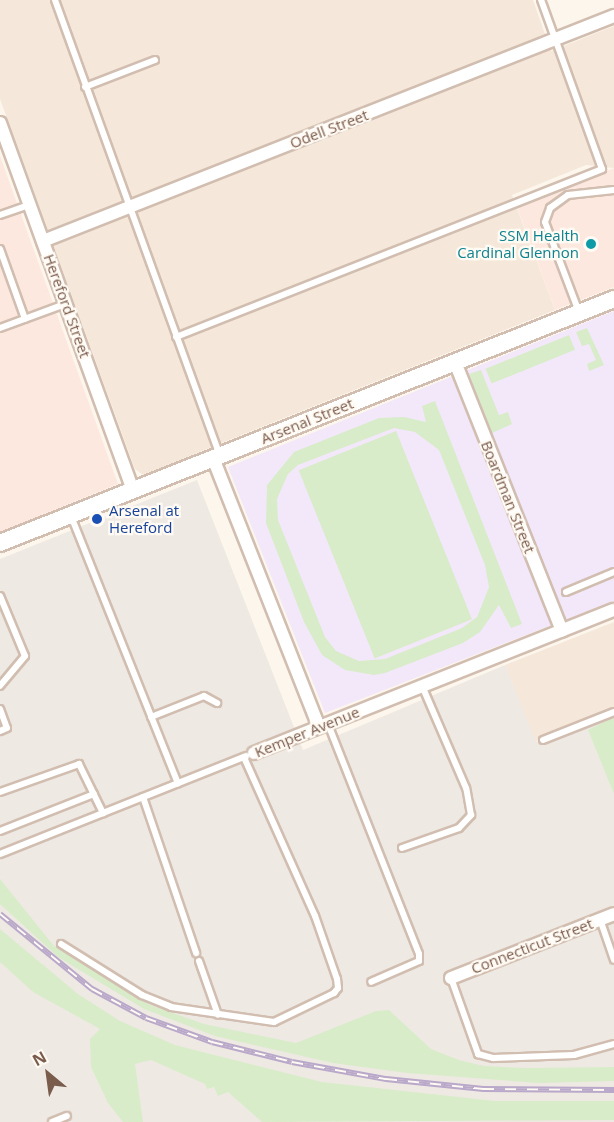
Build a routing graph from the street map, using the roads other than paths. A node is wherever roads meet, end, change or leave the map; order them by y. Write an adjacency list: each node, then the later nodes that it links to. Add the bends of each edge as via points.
1 (55, 0): 6 (lane)
2 (542, 0): 4 (lane)
3 (614, 16): 4 (street, Odell Street)
4 (556, 39): 10 (street, Odell Street); 19 (lane, via 602,169)
5 (155, 60): 6 (lane)
6 (85, 87): 10 (lane)
7 (0, 123): 9 (street, Hereford Street)
8 (614, 190): 16 (lane, via 568,195 550,208 545,222)
9 (30, 205): 11 (lane); 12 (street, Hereford Street)
10 (130, 207): 12 (street, Odell Street); 19 (lane)
11 (0, 215)
12 (43, 241): 15 (street, Hereford Street)
13 (0, 249): 17 (lane)
14 (614, 299): 16 (main road, Arsenal Street)
15 (66, 304): 17 (lane); 22 (street, Hereford Street)
16 (580, 313): 20 (main road, Arsenal Street)
17 (25, 319): 18 (lane)
18 (0, 328)
19 (176, 337): 21 (lane)
20 (455, 362): 21 (main road, Arsenal Street); 29 (street, Boardman Street)
21 (216, 457): 22 (main road, Arsenal Street); 36 (street)
22 (134, 490): 23 (main road, Arsenal Street)
23 (70, 515): 24 (main road, Arsenal Street); 35 (lane)
24 (0, 543)
25 (614, 572): 26 (lane)
26 (566, 592)
27 (0, 596): 30 (lane, via 24,656)
28 (614, 610): 29 (street, Kemper Avenue)
29 (562, 631): 31 (street, Kemper Avenue)
30 (0, 686)
31 (422, 686): 36 (street, Kemper Avenue); 46 (lane, via 466,788 471,815 459,828)
32 (217, 703): 35 (lane, via 204,696)
33 (0, 710): 37 (lane, via 7,728)
34 (614, 712): 38 (lane)
35 (151, 717): 40 (lane)
36 (323, 725): 39 (street, Kemper Avenue); 55 (lane, via 419,954 419,962)
37 (0, 731)
38 (543, 740)
39 (249, 755): 40 (lane, Kemper Avenue); 56 (lane, via 315,916 338,988 274,1023)
40 (178, 783): 43 (lane, Kemper Avenue)
41 (0, 792): 42 (lane, via 79,764)
42 (94, 794): 44 (lane); 45 (lane)
43 (143, 797): 44 (lane, Kemper Avenue); 51 (lane)
44 (103, 813): 47 (lane, Kemper Avenue)
45 (0, 831)
46 (402, 848)
47 (0, 854)
48 (614, 914): 49 (street, Connecticut Street)
49 (600, 919): 52 (lane); 54 (street, Connecticut Street)
50 (61, 944): 56 (lane, via 142,995 171,1007)
51 (196, 953)
52 (614, 960)
53 (199, 961): 56 (lane)
54 (451, 978): 57 (lane, via 478,1054 493,1058 574,1055)
55 (371, 982)
56 (218, 1016)
57 (614, 1044)
58 (67, 1116): 59 (lane)
59 (52, 1122)

